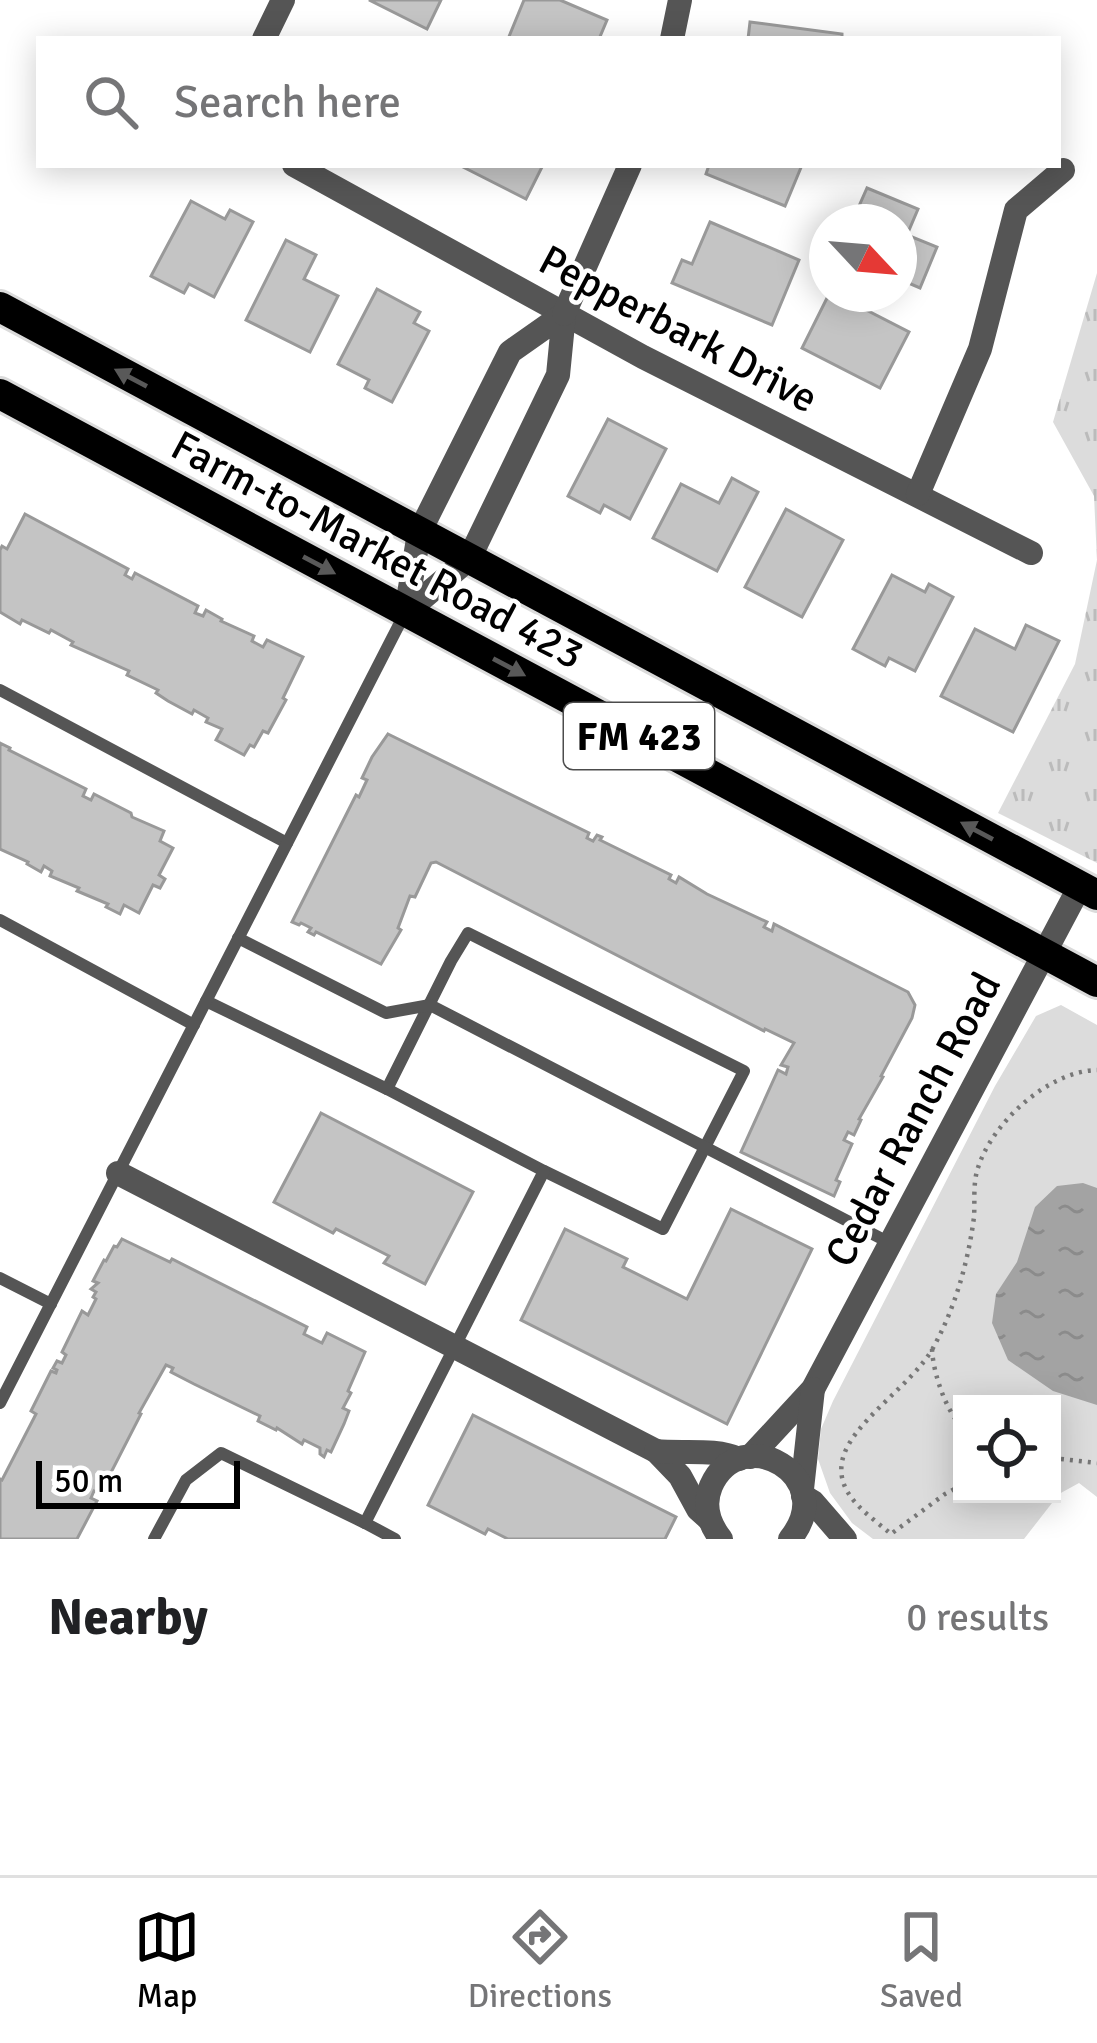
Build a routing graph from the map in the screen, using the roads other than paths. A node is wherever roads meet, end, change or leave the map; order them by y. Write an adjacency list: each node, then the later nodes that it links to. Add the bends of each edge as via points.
1 (283, 0): 3 (street)
2 (680, 0): 4 (street)
3 (265, 36)
4 (673, 36)
5 (299, 168): 9 (street, Pepperbark Drive)
6 (629, 168): 9 (street)
7 (1063, 170): 11 (street, via 1016,210 980,349)
8 (0, 308): 12 (main road, Farm-to-Market Road 423 / FM 423, one-way to 8)
9 (564, 314): 11 (street, Pepperbark Drive); 12 (street, via 510,352); 14 (street, via 558,375)
10 (0, 394): 15 (main road, Farm-to-Market Road 423 / FM 423, one-way to 15)
11 (918, 494): 13 (street, Pepperbark Drive)
12 (419, 533): 14 (main road, Farm-to-Market Road 423 / FM 423); 15 (street)
13 (1031, 553)
14 (469, 559): 15 (street); 18 (main road, Farm-to-Market Road 423 / FM 423, one-way to 14)
15 (406, 612): 17 (lane); 21 (main road, Farm-to-Market Road 423 / FM 423, one-way to 21)
16 (0, 690): 17 (lane)
17 (287, 844): 20 (lane)
18 (1089, 890): 21 (street, Cedar Ranch Road)
19 (0, 920): 25 (lane)
20 (238, 938): 23 (lane); 24 (lane, via 386,1013)
21 (1044, 953): 22 (main road, Farm-to-Market Road 423 / FM 423); 30 (street, Cedar Ranch Road)
22 (1097, 982)
23 (206, 1001): 25 (lane); 26 (lane)
24 (430, 1005): 26 (lane); 27 (lane); 27 (lane, via 468,933 744,1072)
25 (194, 1024): 29 (lane)
26 (387, 1089): 28 (lane)
27 (704, 1145): 28 (lane, via 663,1229); 30 (lane)
28 (544, 1171): 33 (lane)
29 (118, 1173): 32 (lane); 33 (street)
30 (890, 1244): 34 (street, Cedar Ranch Road)
31 (0, 1278): 32 (lane)
32 (51, 1304): 35 (lane)
33 (455, 1346): 36 (street); 39 (lane)
34 (813, 1388): 37 (street, Cedar Ranch Road); 38 (street, Cedar Ranch Road)
35 (0, 1403)
36 (656, 1451): 37 (street); 40 (street)
37 (745, 1458): 38 (street, via 783,1465); 40 (street, Cedar Ranch Road, via 712,1484)
38 (802, 1493): 43 (street, Cedar Ranch Road, via 800,1525); 44 (street)
39 (365, 1523): 41 (lane, via 221,1453 186,1480); 42 (lane)
40 (714, 1532)
41 (154, 1539)
42 (395, 1539)
43 (790, 1539)
44 (845, 1539)

